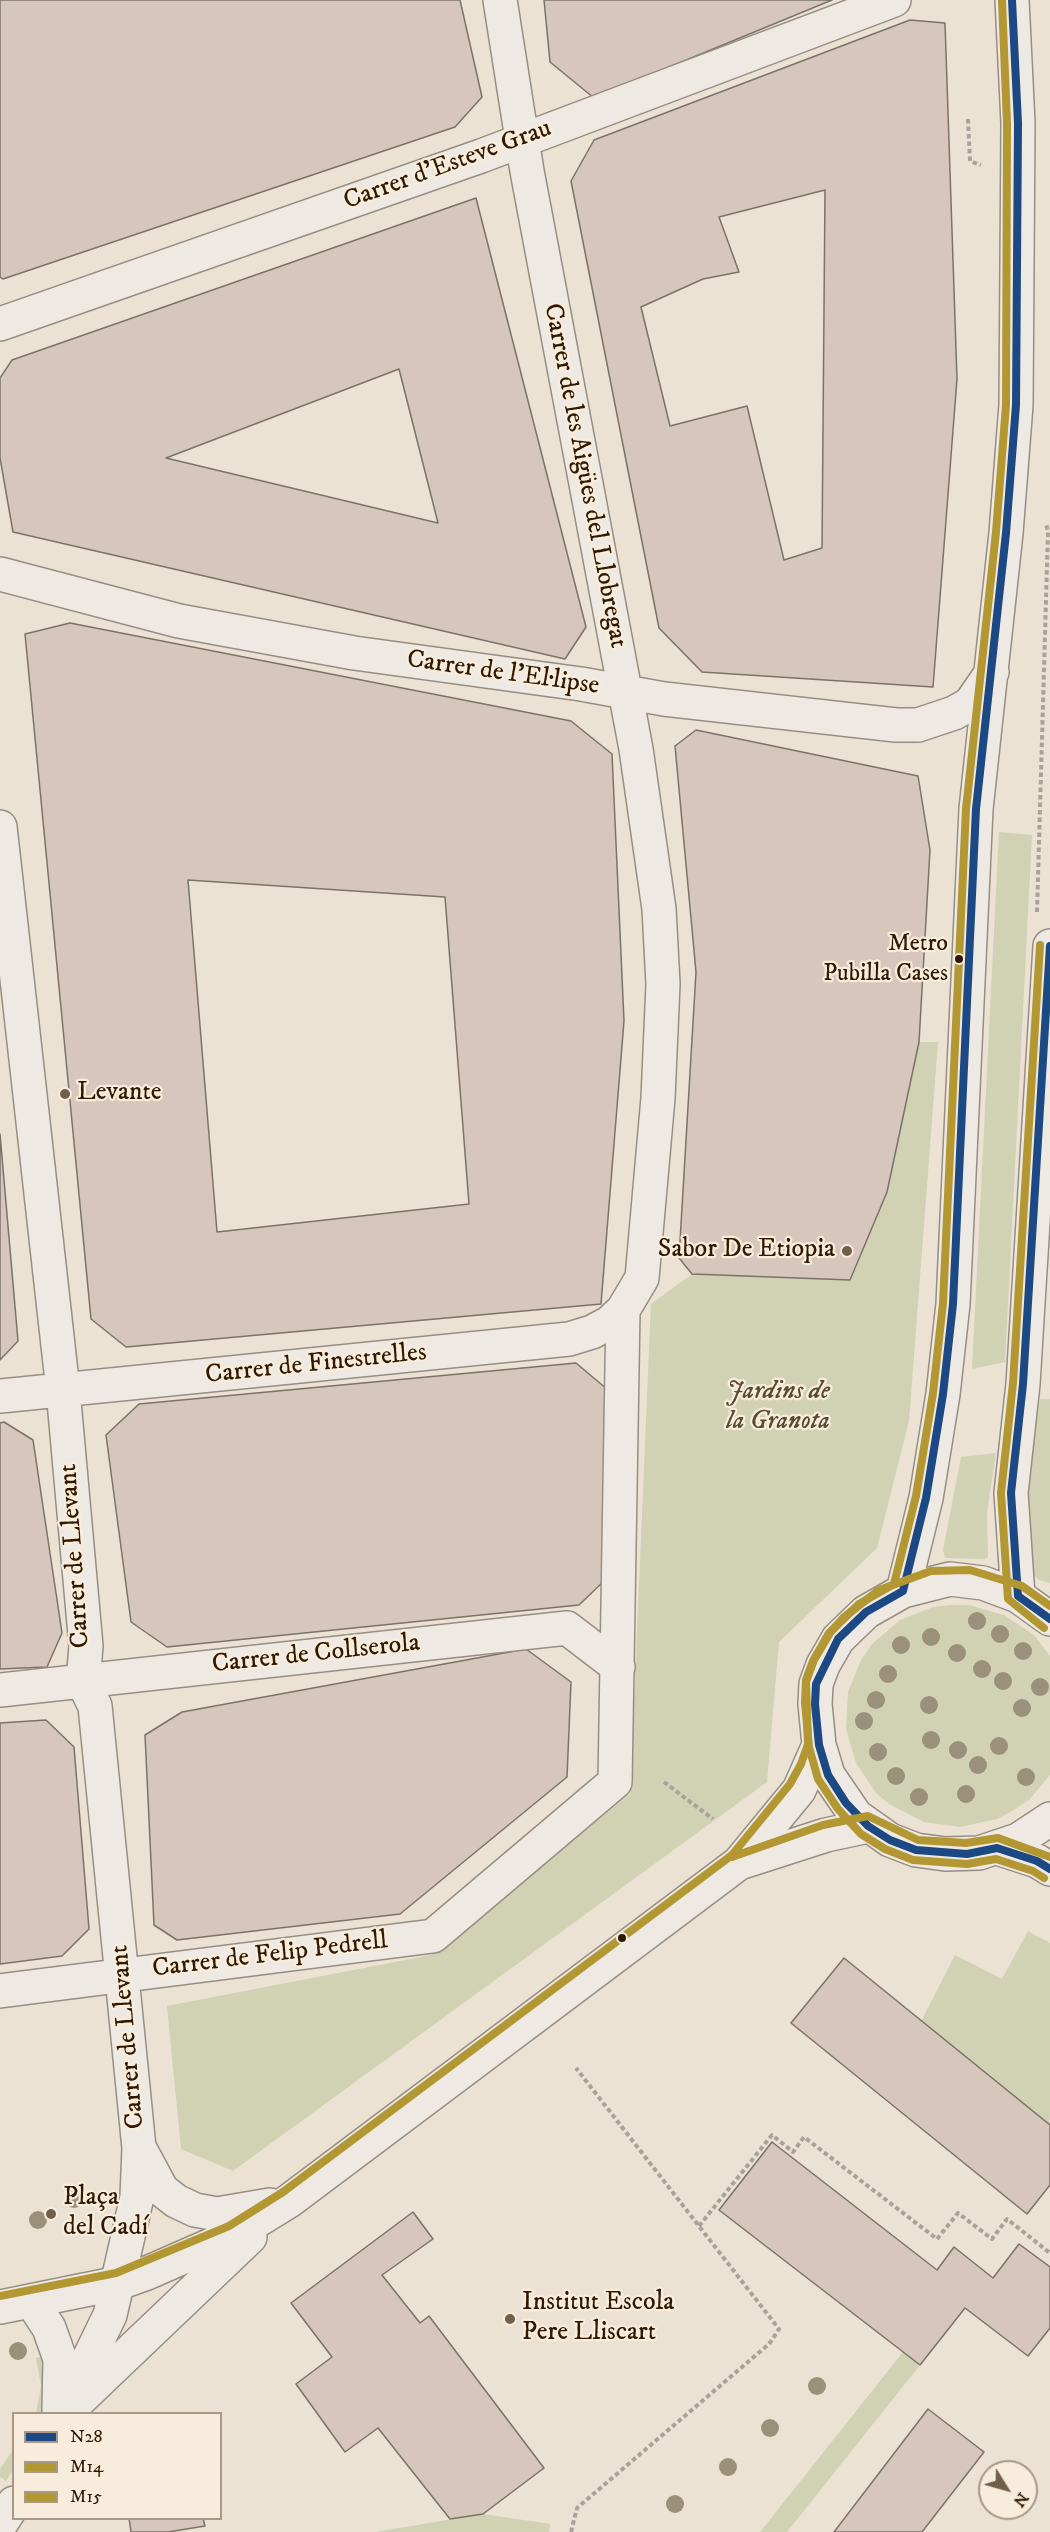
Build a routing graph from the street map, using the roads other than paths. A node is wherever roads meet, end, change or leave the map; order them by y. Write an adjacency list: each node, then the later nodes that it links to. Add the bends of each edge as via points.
1 (500, 0): 4 (street, Carrer de les Aigües del Llobregat)
2 (894, 0): 4 (street, Carrer d'Esteve Grau)
3 (1012, 0): 7 (street, via 1018,123 1016,405)
4 (521, 139): 5 (street, Carrer d'Esteve Grau); 8 (street, Carrer de les Aigües del Llobregat)
5 (0, 324)
6 (0, 574): 8 (street, Carrer de l'El·lipse, via 179,621 275,640)
7 (992, 672): 8 (street, Carrer de l'El·lipse, via 970,704 918,724); 15 (street, via 976,809 953,1304 926,1498)
8 (625, 692): 12 (street, Carrer de les Aigües del Llobregat, via 659,909 663,984 658,1098 642,1278)
9 (0, 827): 11 (street, Carrer de Llevant)
10 (1050, 946): 16 (street, via 1023,1384 1011,1492)
11 (8, 987): 13 (street, Carrer de Llevant)
12 (623, 1310): 13 (street, Carrer de Finestrelles, via 609,1323 569,1339); 18 (street, Carrer de les Aigües del Llobregat)
13 (63, 1390): 14 (street, Carrer de Finestrelles); 19 (street, Carrer de Llevant, via 86,1646)
14 (0, 1396)
15 (903, 1591): 16 (street, via 950,1579 983,1583); 21 (street, via 885,1599 851,1625 823,1665 816,1684)
16 (1018, 1596): 17 (street)
17 (1050, 1619)
18 (618, 1667): 19 (street, Carrer de Collserola, via 567,1628); 27 (street, Carrer de les Aigües del Llobregat, via 615,1782)
19 (83, 1682): 20 (street, Carrer de Collserola); 28 (street, Carrer de Llevant, via 95,1706)
20 (0, 1690)
21 (819, 1745): 23 (street, via 836,1789); 25 (street, via 799,1790)
22 (1050, 1818): 24 (street, via 1032,1832)
23 (868, 1826): 24 (street, via 916,1850 967,1854); 25 (street, via 826,1834)
24 (997, 1848): 26 (street)
25 (739, 1863): 31 (street)
26 (1050, 1869)
27 (433, 1936): 28 (street, Carrer de Felip Pedrell)
28 (122, 1975): 29 (street, Carrer de Felip Pedrell); 30 (street, Carrer de Llevant)
29 (0, 1991)
30 (139, 2148): 31 (street, via 162,2190 195,2210 217,2214); 32 (street, Carrer de Llevant, via 137,2197)
31 (288, 2201): 32 (street, via 234,2235); 37 (street)
32 (119, 2283): 33 (street); 36 (street, via 110,2315)
33 (32, 2302): 34 (street); 35 (street, via 49,2328 60,2359)
34 (0, 2307)
35 (62, 2412)
36 (63, 2412)
37 (64, 2412)
38 (12, 2506): 39 (street)
39 (0, 2525)

